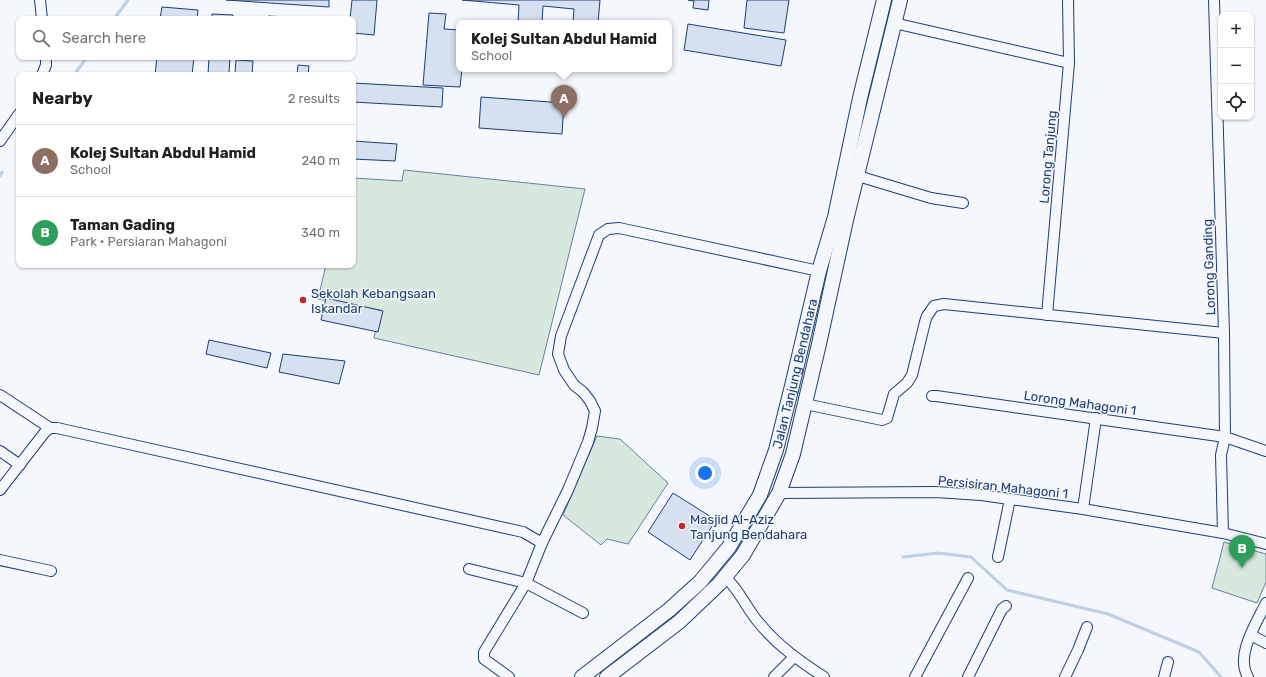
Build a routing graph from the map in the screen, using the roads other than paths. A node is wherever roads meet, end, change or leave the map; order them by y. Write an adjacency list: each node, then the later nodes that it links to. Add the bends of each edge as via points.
1 (40, 0): 6 (street)
2 (884, 0): 15 (main road, Jalan Tanjung Bendahara, via 835,217)
3 (900, 0): 7 (main road, Jalan Tanjung Bendahara)
4 (1068, 0): 9 (street, Lorong Tanjung)
5 (1214, 0): 17 (street, Lorong Ganding)
6 (42, 16)
7 (894, 23): 9 (street); 13 (main road, Jalan Tanjung Bendahara)
8 (46, 60): 10 (street)
9 (1069, 63): 16 (street, Lorong Tanjung)
10 (43, 72)
11 (16, 118): 12 (street)
12 (0, 141)
13 (858, 176): 14 (street, via 931,198); 20 (main road, Jalan Tanjung Bendahara)
14 (963, 203)
15 (819, 271): 32 (street, via 619,228 608,229 599,235 561,336 558,354 570,380 583,392 595,411 592,428 568,490); 50 (main road, Jalan Tanjung Bendahara, via 776,450 760,495 750,514 730,547 700,582 669,610)
16 (1047, 315): 17 (street); 20 (street, via 944,304 934,306 925,322 912,375 894,394 887,418 882,420)
17 (1224, 333): 23 (street, Lorong Ganding)
18 (0, 394): 22 (street)
19 (932, 396): 21 (street, Lorong Mahagoni 1)
20 (805, 404): 28 (main road, Jalan Tanjung Bendahara, via 793,454)
21 (1096, 418): 23 (street, Lorong Mahagoni 1); 30 (street)
22 (50, 428): 26 (street); 32 (street, via 523,532)
23 (1225, 437): 25 (street, Lorong Mahagoni 1); 31 (street, Lorong Ganding, via 1221,455)
24 (0, 451): 26 (street)
25 (1266, 451)
26 (20, 465): 27 (street)
27 (0, 490)
28 (779, 493): 29 (street, Persisiran Mahagoni 1, via 936,492); 38 (main road, Jalan Tanjung Bendahara, via 743,555)
29 (1010, 498): 30 (street, Persisiran Mahagoni 1); 34 (street)
30 (1083, 509): 31 (street, Persisiran Mahagoni 1)
31 (1223, 533): 33 (street, Persisiran Mahagoni 1)
32 (542, 543): 40 (street)
33 (1266, 544)
34 (998, 557)
35 (0, 560): 37 (street)
36 (469, 569): 40 (street)
37 (51, 570)
38 (725, 577): 47 (street, via 760,624); 51 (main road, Jalan Tanjung Bendahara, via 679,622)
39 (968, 578): 54 (street)
40 (526, 583): 43 (street); 49 (street, via 483,655 484,659)
41 (1266, 603): 45 (street)
42 (1006, 606): 55 (street, via 1002,609)
43 (583, 613)
44 (1087, 627): 56 (street)
45 (1251, 635): 46 (street); 58 (street, via 1244,656 1244,671)
46 (1266, 643)
47 (794, 657): 52 (street); 53 (street)
48 (1168, 662): 57 (street)
49 (509, 677)
50 (582, 677)
51 (608, 677)
52 (774, 677)
53 (824, 677)
54 (915, 677)
55 (968, 677)
56 (1065, 677)
57 (1164, 677)
58 (1248, 677)

